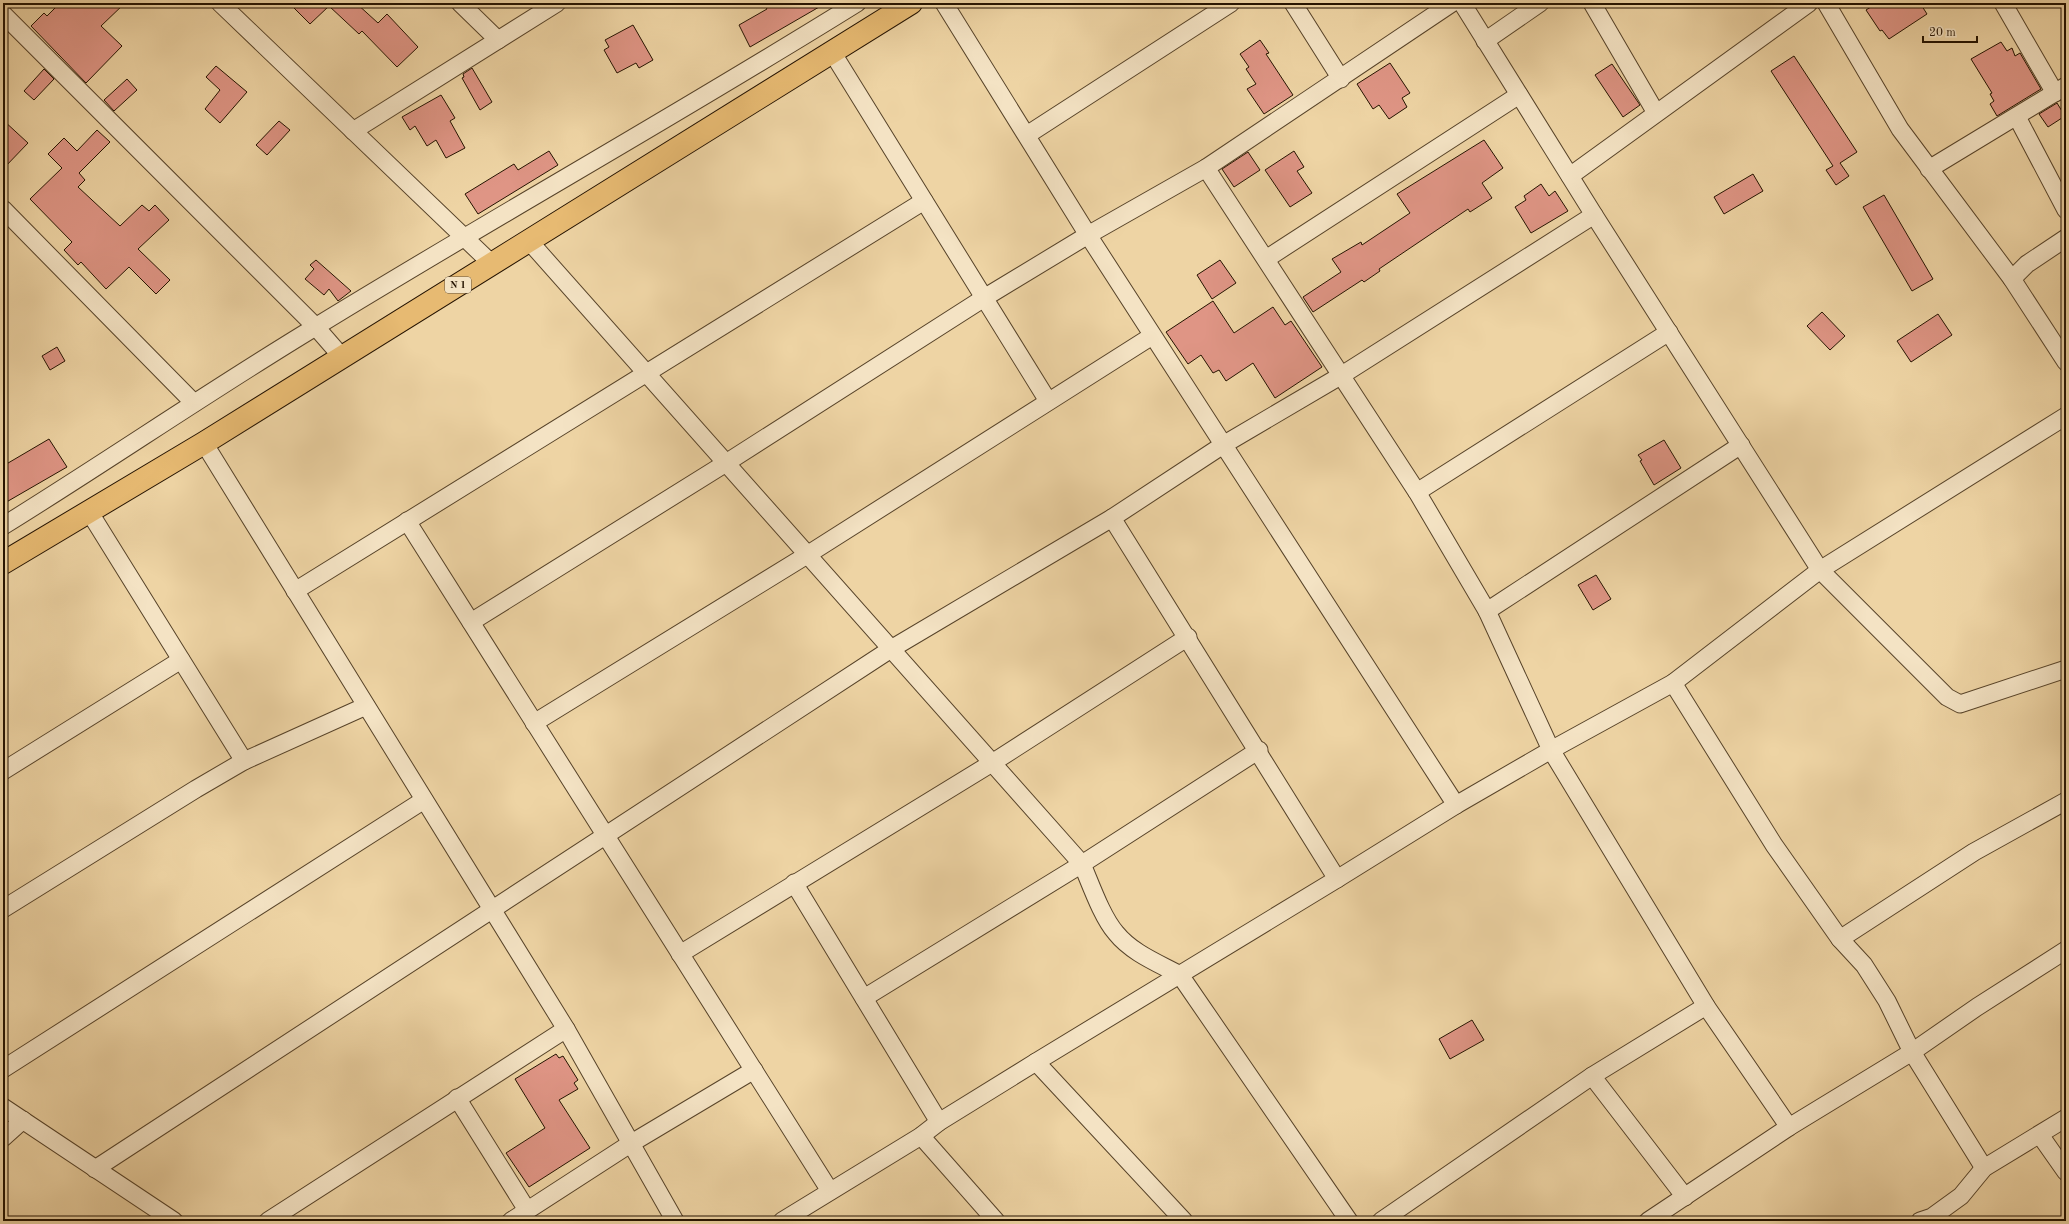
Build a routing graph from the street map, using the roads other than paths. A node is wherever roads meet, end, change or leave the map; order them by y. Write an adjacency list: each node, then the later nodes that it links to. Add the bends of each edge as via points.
1 (220, 3): 25 (street)
2 (460, 3): 17 (street)
3 (557, 3): 17 (street)
4 (857, 3): 35 (street, via 762,62)
5 (911, 3): 19 (highway, N 1)
6 (944, 3): 26 (street)
7 (1231, 3): 26 (street)
8 (1293, 3): 20 (street)
9 (1452, 3): 20 (street)
10 (1462, 3): 18 (street)
11 (1540, 3): 18 (street)
12 (1592, 3): 23 (street)
13 (1809, 3): 23 (street)
14 (1826, 3): 28 (street, via 1900,129)
15 (2003, 3): 21 (street)
16 (3, 14): 42 (street)
17 (498, 40): 25 (street)
18 (1485, 40): 22 (street)
19 (832, 52): 30 (street); 37 (highway, N 1)
20 (1341, 79): 27 (street)
21 (2060, 89): 24 (street)
22 (1519, 95): 29 (street); 38 (street)
23 (1656, 113): 29 (street)
24 (2017, 117): 28 (street); 32 (street)
25 (353, 131): 35 (street)
26 (1027, 135): 34 (street)
27 (1206, 168): 34 (street); 38 (street)
28 (1929, 169): 40 (street)
29 (1570, 176): 33 (street)
30 (924, 201): 41 (street); 47 (street)
31 (3, 209): 50 (street)
32 (2066, 210)
33 (1594, 215): 43 (street); 48 (street)
34 (1088, 235): 41 (street); 44 (street)
35 (464, 237): 39 (street); 42 (street)
36 (2066, 238): 40 (street, via 2027,264)
37 (529, 241): 39 (highway, N 1); 47 (street)
38 (1266, 259): 48 (street)
39 (492, 264): 45 (highway, N 1)
40 (2012, 280): 46 (street)
41 (984, 298): 49 (street); 55 (street)
42 (315, 326): 45 (street); 50 (street)
43 (1669, 332): 54 (street); 56 (street)
44 (1152, 336): 49 (street); 53 (street)
45 (342, 357): 52 (highway, N 1)
46 (2066, 362)
47 (647, 374): 55 (street); 59 (street)
48 (1342, 375): 53 (street); 56 (street)
49 (1048, 401): 61 (street)
50 (194, 403): 60 (street)
51 (2066, 416): 63 (street)
52 (204, 443): 57 (highway, N 1); 64 (street)
53 (1223, 445): 58 (street); 81 (street)
54 (1741, 446): 63 (street); 65 (street)
55 (726, 463): 61 (street); 66 (street)
56 (1417, 492): 65 (street)
57 (90, 513): 62 (highway, N 1); 69 (street)
58 (1112, 518): 67 (street); 68 (street)
59 (407, 521): 64 (street); 66 (street)
60 (3, 526)
61 (807, 555): 68 (street); 73 (street)
62 (3, 563)
63 (1820, 570): 70 (street, via 1946,697 1960,704); 71 (street)
64 (295, 590): 72 (street)
65 (1487, 611): 75 (street)
66 (471, 622): 73 (street)
67 (1188, 637): 74 (street); 77 (street)
68 (891, 649): 77 (street); 82 (street)
69 (181, 660): 76 (street); 78 (street)
70 (2065, 673)
71 (1673, 683): 75 (street); 88 (street, via 1774,845)
72 (366, 706): 76 (street); 79 (street)
73 (534, 723): 82 (street)
74 (1259, 750): 83 (street); 84 (street)
75 (1551, 750): 81 (street); 93 (street)
76 (244, 761): 86 (street)
77 (992, 763): 83 (street); 85 (street)
78 (3, 771)
79 (424, 800): 87 (street); 97 (street)
80 (2066, 801): 88 (street, via 1974,852)
81 (1456, 805): 84 (street)
82 (606, 836): 87 (street); 90 (street)
83 (1082, 864): 91 (street, via 1116,933 1137,952); 92 (street)
84 (1337, 879): 91 (street)
85 (794, 883): 90 (street); 92 (street)
86 (3, 909)
87 (492, 910): 94 (street); 111 (street)
88 (1840, 939): 95 (street, via 1864,965)
89 (2066, 950): 95 (street)
90 (680, 954): 98 (street)
91 (1180, 975): 96 (street); 123 (street)
92 (864, 998): 104 (street)
93 (1706, 1006): 99 (street); 105 (street)
94 (566, 1029): 100 (street); 109 (street)
95 (1912, 1052): 105 (street); 110 (street)
96 (1036, 1062): 104 (street); 122 (street)
97 (3, 1069)
98 (754, 1070): 109 (street); 113 (street)
99 (1592, 1076): 114 (street); 124 (street)
100 (457, 1098): 115 (street); 117 (street)
101 (3, 1107): 103 (street)
102 (2066, 1118): 107 (street)
103 (23, 1120): 108 (street); 111 (street)
104 (939, 1122): 106 (street)
105 (1790, 1127): 114 (street)
106 (922, 1136): 113 (street); 121 (street)
107 (2040, 1136): 110 (street); 112 (street)
108 (3, 1138)
109 (630, 1144): 115 (street); 119 (street)
110 (1984, 1168): 126 (street, via 1961,1196 1932,1217)
111 (96, 1169): 116 (street)
112 (2066, 1172)
113 (830, 1191): 120 (street)
114 (1684, 1197): 125 (street)
115 (526, 1210): 118 (street)
116 (174, 1221)
117 (268, 1221)
118 (511, 1221)
119 (675, 1221)
120 (782, 1221)
121 (996, 1221)
122 (1184, 1221)
123 (1349, 1221)
124 (1381, 1221)
125 (1648, 1221)
126 (1920, 1221)

